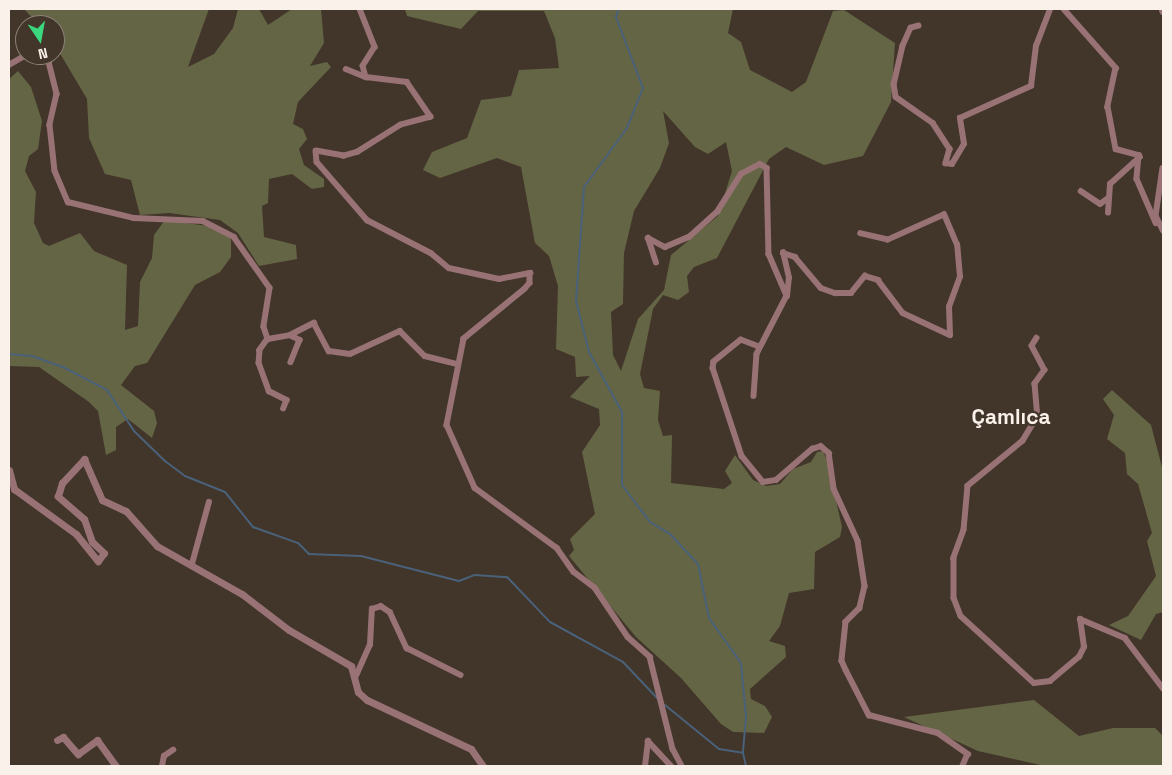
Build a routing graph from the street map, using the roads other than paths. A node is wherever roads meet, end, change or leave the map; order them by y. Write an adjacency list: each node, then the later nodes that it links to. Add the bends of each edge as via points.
1 (360, 9): 7 (street, via 375,47 363,66)
2 (1050, 9): 4 (street, via 1036,46 1031,86 960,118 964,144 952,164 946,163 950,148 933,124 896,97 894,84 903,46 911,28)
3 (1064, 9): 8 (street, via 1116,68 1108,107 1116,149)
4 (919, 26)
5 (50, 65): 20 (street, via 57,94 50,124 54,171 68,202 134,218 203,221 225,230 270,288 264,327)
6 (346, 69): 7 (street)
7 (366, 78): 23 (street, via 407,82 431,117 401,125 358,152 344,156 316,151 320,169 367,220 431,253 449,268 474,276 504,279 523,272 532,278 464,339)
8 (1140, 158): 11 (street, via 1110,184); 13 (street, via 1138,179)
9 (1163, 168): 13 (street)
10 (1081, 191): 11 (street, via 1100,204)
11 (1107, 199): 12 (street)
12 (1108, 214)
13 (1156, 223): 14 (street)
14 (1163, 230)
15 (861, 234): 17 (street, via 888,240 944,215 957,244 960,277 950,307 950,335 903,313 878,280 865,276 851,293 835,293 821,288 795,257 784,253 789,278)
16 (656, 263): 17 (street, via 648,238 664,247 689,237 717,212 741,174 760,164 768,174 769,254)
17 (787, 296): 21 (street)
18 (290, 335): 20 (street); 22 (street, via 300,343); 23 (street, via 314,323 328,351 350,354 400,331 425,356)
19 (1037, 338): 31 (street, via 1032,346 1045,370 1036,384 1038,416 1023,441 968,486 964,530 954,558 954,598 962,616 1034,683 1050,681 1079,657 1084,647 1080,619 1125,638)
20 (268, 339): 25 (street, via 260,350 260,372 269,391 287,400)
21 (759, 347): 24 (street); 40 (street, via 741,340 714,362 713,368 742,456 763,482 776,480 812,449 821,446 829,453 834,489 858,541 866,586 860,608 846,622 842,660 846,670 869,715 938,733 968,754)
22 (291, 362)
23 (458, 364): 39 (street, via 445,417 465,472 475,488 557,548 574,572 595,588 628,637 650,657 672,750)
24 (754, 396)
25 (284, 408)
26 (9, 470): 28 (street, via 18,493 76,534 98,561 104,553 92,542 84,520 58,496 62,483 84,459 102,500 126,511 157,546)
27 (209, 502): 28 (street)
28 (192, 564): 30 (street, via 201,575 242,594 288,630 326,648 350,666)
29 (461, 675): 30 (street, via 407,648 390,612 381,606 372,609 370,645)
30 (356, 676): 36 (street, via 358,692 367,700 471,749)
31 (1163, 688)
32 (57, 740): 34 (street, via 63,737 78,754 97,740)
33 (173, 750): 35 (street, via 164,756)
34 (116, 766)
35 (162, 766)
36 (483, 766)
37 (645, 766): 38 (street, via 648,741)
38 (671, 766)
39 (682, 766)
40 (963, 766)

